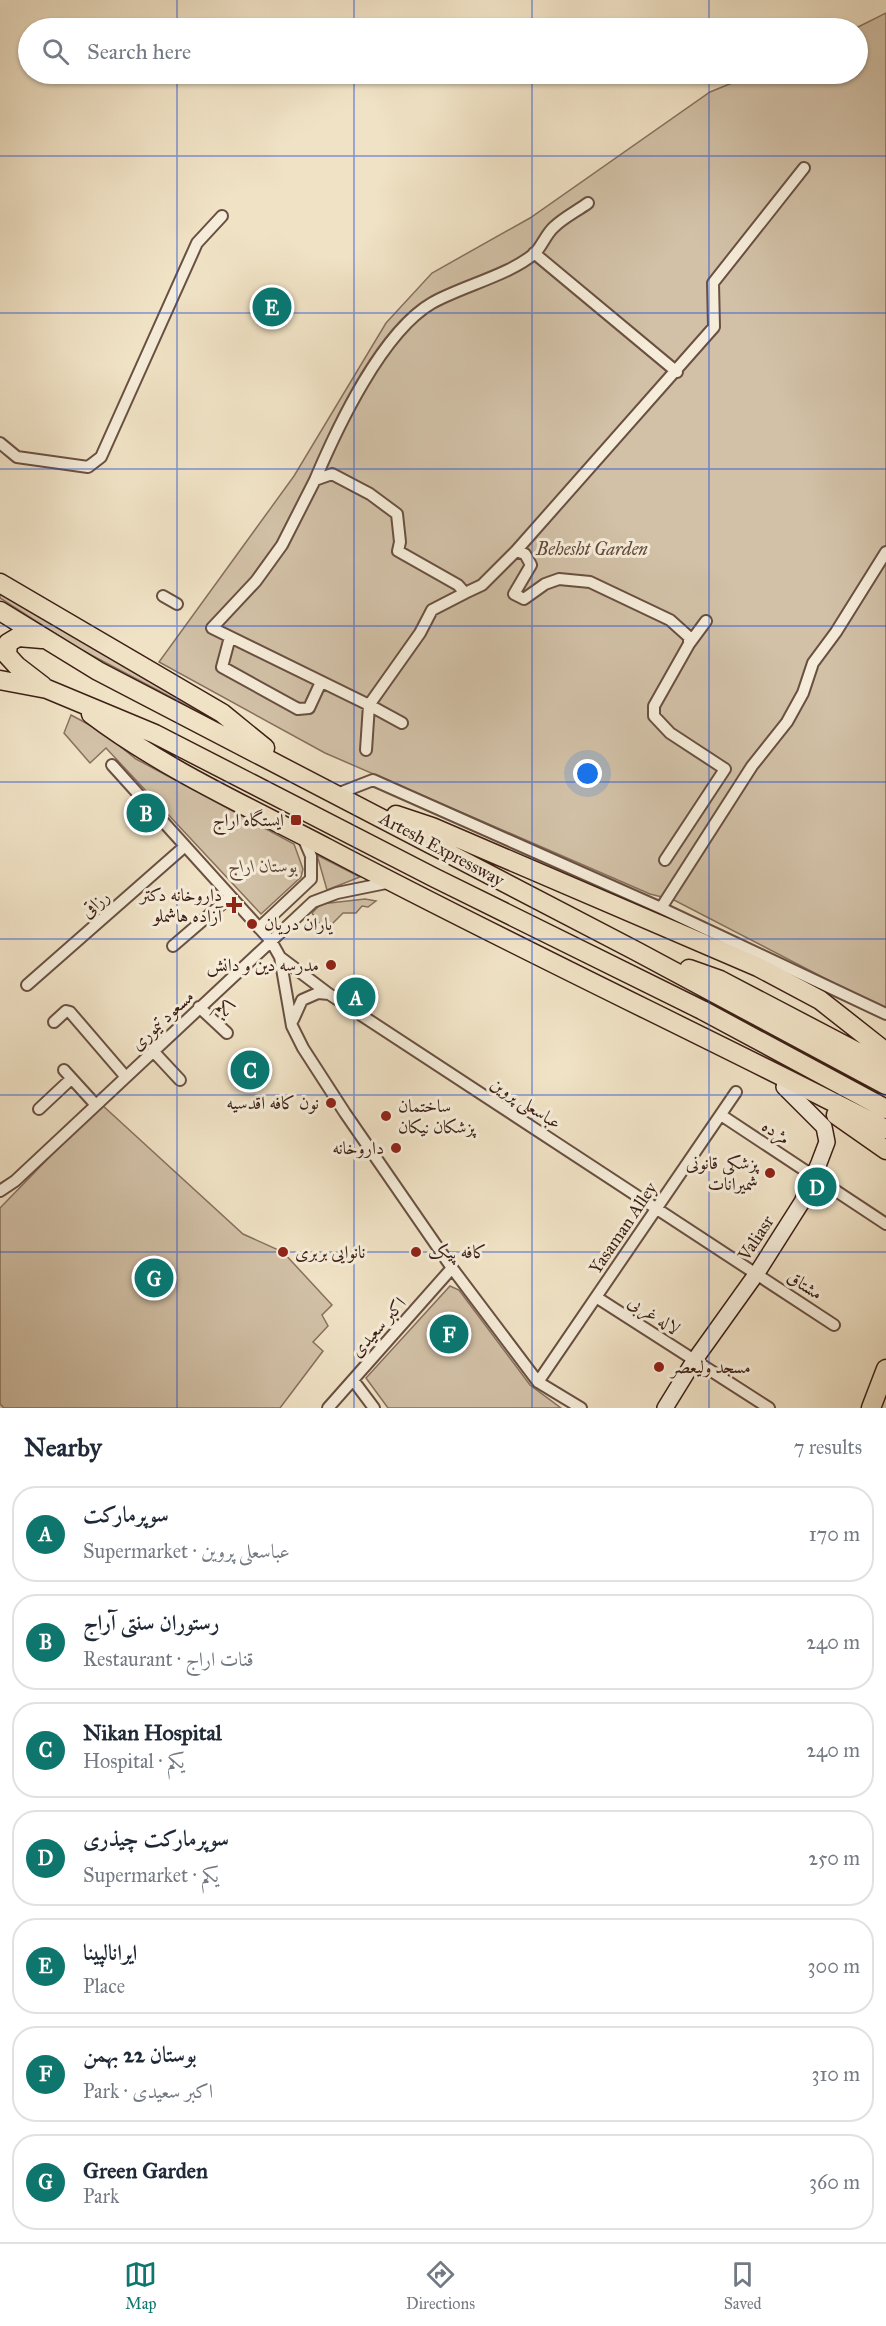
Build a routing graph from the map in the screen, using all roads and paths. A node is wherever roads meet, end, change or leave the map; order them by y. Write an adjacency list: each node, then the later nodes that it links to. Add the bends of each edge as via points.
1 (804, 168): 5 (street, via 713,283 714,327)
2 (588, 203): 4 (street, via 554,227)
3 (222, 216): 6 (street, via 197,243 101,457 88,467 78,466 17,457)
4 (534, 253): 5 (street); 7 (street, via 431,304 412,318 391,341 360,391)
5 (677, 372): 8 (street)
6 (0, 443)
7 (315, 480): 11 (street, via 332,474 388,507 397,514 398,551 458,585); 16 (street, via 282,545 256,581 212,628)
8 (516, 551): 11 (street, via 482,585); 18 (street, via 525,554 531,565 514,594 524,599 559,579 590,582 670,620)
9 (886, 552): 35 (street, via 813,663 787,722 752,766)
10 (0, 583): 27 (highway, via 222,713)
11 (465, 593): 23 (street, via 432,610)
12 (162, 596): 13 (street)
13 (177, 604)
14 (0, 611): 17 (highway, Artesh Expressway)
15 (706, 621): 18 (street)
16 (230, 637): 20 (street); 20 (street, via 222,667 298,709 309,708)
17 (47, 639): 21 (highway, via 18,637 8,643 7,655); 27 (highway, Artesh Expressway, via 98,671)
18 (689, 644): 31 (street, via 654,706 654,716 670,733 725,769)
19 (0, 680): 21 (highway, Artesh Expressway)
20 (321, 682): 23 (street)
21 (47, 689): 22 (highway, Artesh Expressway)
22 (68, 697): 29 (highway, via 146,753); 32 (highway, Artesh Expressway, via 155,734)
23 (369, 705): 24 (street); 25 (street)
24 (402, 723)
25 (366, 750)
26 (112, 765): 30 (street)
27 (289, 769): 28 (highway, Artesh Expressway)
28 (337, 794): 35 (street, via 373,780); 40 (highway, Artesh Expressway); 51 (highway, via 432,827 758,967 820,1000)
29 (302, 835): 33 (highway); 37 (street, via 310,856 311,879)
30 (184, 847): 34 (street); 42 (street, رزاقی)
31 (665, 860)
32 (435, 878): 33 (highway); 36 (highway); 60 (highway, Artesh Expressway, via 702,1010)
33 (391, 882): 36 (highway); 38 (street, مسعود تیموری, via 313,902)
34 (230, 897): 37 (street); 39 (street)
35 (661, 908): 46 (street)
36 (461, 917): 44 (highway)
37 (259, 928): 38 (street)
38 (271, 941): 41 (street); 45 (street, مسعود تیموری)
39 (173, 946)
40 (636, 951): 52 (highway, via 720,980); 55 (highway, Artesh Expressway)
41 (280, 957): 43 (street, عباسعلی پروین); 48 (street)
42 (27, 985)
43 (329, 994): 48 (street, via 318,993 302,1000); 66 (street, عباسعلی پروین)
44 (632, 1003): 56 (highway, via 717,1055); 62 (highway)
45 (200, 1007): 49 (street, یکم); 50 (street, مسعود تیموری)
46 (886, 1014)
47 (54, 1022): 53 (street, via 70,1012)
48 (292, 1026): 68 (street, via 345,1113)
49 (227, 1033)
50 (153, 1051): 53 (street, مسعود تیموری); 54 (street)
51 (886, 1052)
52 (886, 1067)
53 (125, 1076): 58 (street, مسعود تیموری)
54 (180, 1080)
55 (886, 1085)
56 (784, 1087): 63 (highway, via 849,1122); 64 (main road, Valiasr, via 824,1127 826,1142)
57 (736, 1092): 61 (street, Yasaman Alley)
58 (95, 1104): 59 (street, via 68,1075); 65 (street, مسعود تیموری)
59 (39, 1109)
60 (886, 1109)
61 (721, 1115): 64 (street, مژده); 66 (street, Yasaman Alley)
62 (886, 1129)
63 (886, 1150)
64 (812, 1177): 67 (street); 69 (main road, Valiasr, via 802,1202)
65 (1, 1189)
66 (657, 1208): 69 (street, عباسعلی پروین); 70 (street, Yasaman Alley)
67 (886, 1224)
68 (452, 1268): 74 (street, اکبر سعیدی); 75 (street)
69 (757, 1273): 71 (street, مشتاق); 72 (main road, Valiasr)
70 (596, 1297): 72 (street, لاله غربی); 75 (street, Yasaman Alley)
71 (834, 1324)
72 (694, 1361): 80 (main road, Valiasr); 81 (street, لاله غربی)
73 (886, 1369): 82 (highway)
74 (353, 1380): 77 (street, اکبر سعیدی); 78 (street)
75 (538, 1382): 79 (street)
76 (886, 1404): 83 (highway)
77 (328, 1408)
78 (374, 1408)
79 (581, 1408)
80 (665, 1408)
81 (769, 1408)
82 (871, 1408)
83 (879, 1408)

